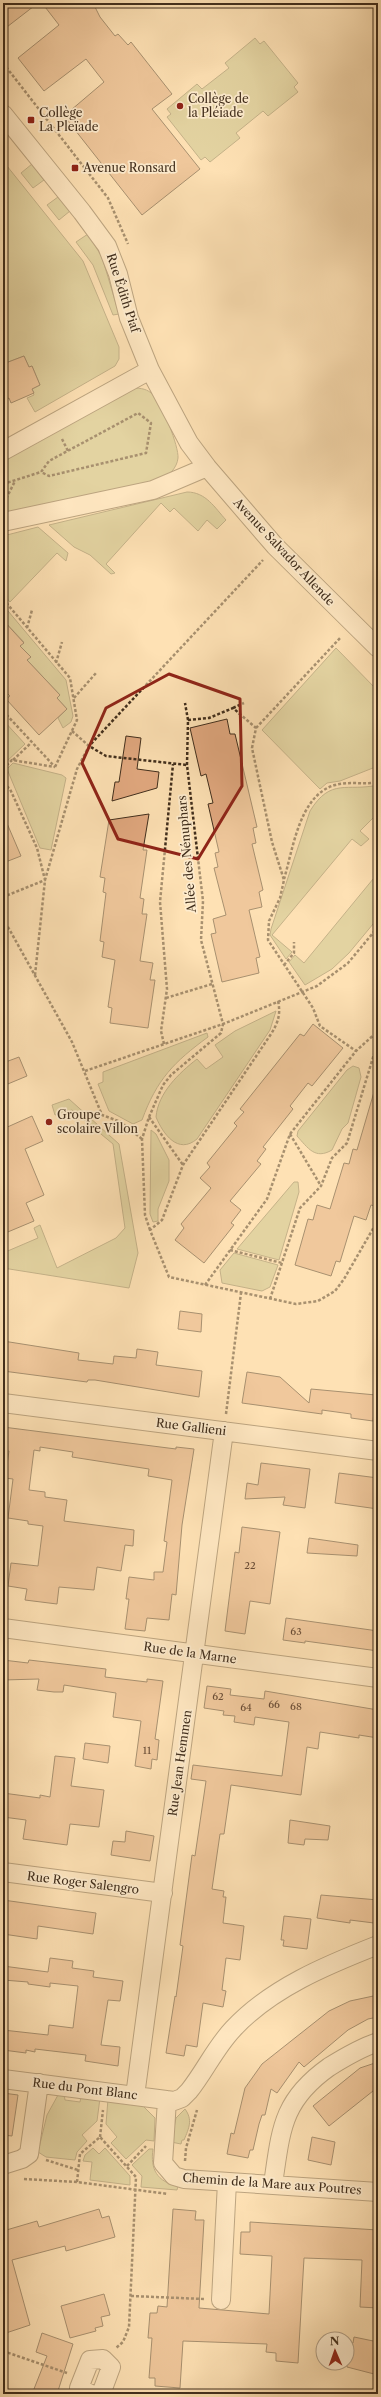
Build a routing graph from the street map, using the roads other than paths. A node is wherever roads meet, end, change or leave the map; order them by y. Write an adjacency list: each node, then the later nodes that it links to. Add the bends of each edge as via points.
1 (3, 114): 2 (street, Rue Édith Piaf, via 107,246)
2 (150, 370): 3 (street); 4 (street, Rue Édith Piaf, via 178,424)
3 (3, 451)
4 (207, 467): 5 (street, via 152,490); 6 (street, Avenue Salvador Allende, via 275,546)
5 (3, 522)
6 (378, 648)
7 (3, 1403): 8 (street, Rue Gallieni)
8 (224, 1431): 9 (street, Rue Gallieni); 11 (street, Rue Jean Hemmen)
9 (378, 1451)
10 (3, 1628): 11 (street, Rue de la Marne)
11 (195, 1653): 12 (street, Rue de la Marne); 14 (street, Rue Jean Hemmen)
12 (378, 1678)
13 (3, 1872): 14 (street, Rue Roger Salengro)
14 (163, 1893): 19 (street, Rue Jean Hemmen)
15 (378, 1945): 20 (street, via 315,1972 272,1997 233,2028 186,2094 174,2101)
16 (378, 2042): 23 (street, via 350,2053 301,2090 289,2109 282,2128)
17 (3, 2079): 18 (street, Rue du Pont Blanc)
18 (39, 2083): 19 (street, Rue du Pont Blanc); 21 (street, via 30,2154)
19 (135, 2096): 20 (street, Rue du Pont Blanc)
20 (167, 2100): 22 (street, Chemin de la Mare aux Poutres, via 163,2163 174,2176 184,2179)
21 (3, 2165)
22 (227, 2182): 23 (street, Chemin de la Mare aux Poutres); 25 (street)
23 (273, 2184): 24 (street, Chemin de la Mare aux Poutres)
24 (378, 2192)
25 (221, 2300)
26 (91, 2394): 27 (street, via 79,2388 82,2378 90,2360 103,2359 111,2367)
27 (101, 2394)

